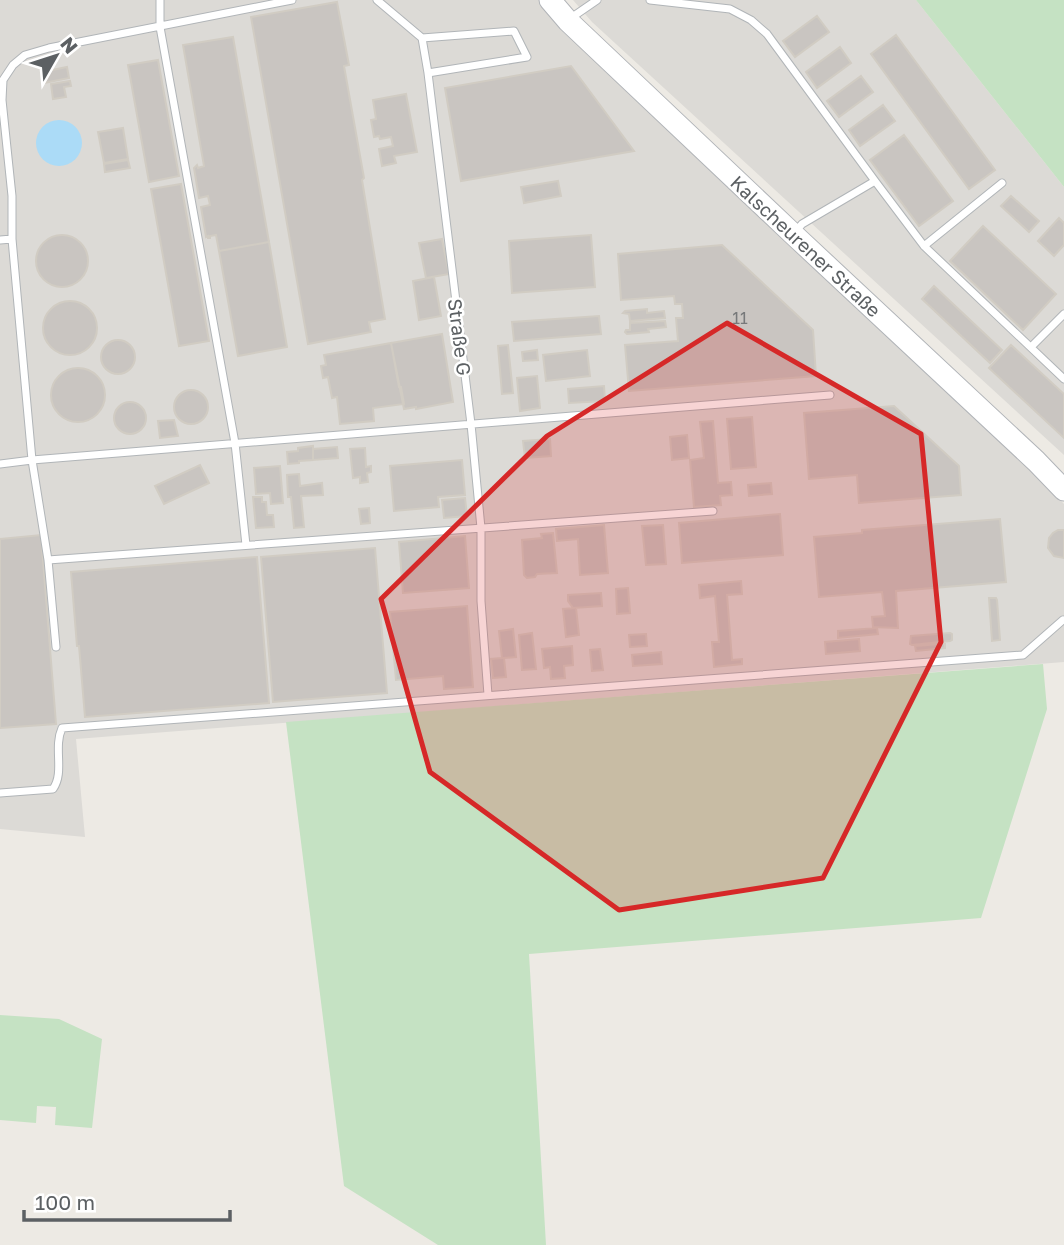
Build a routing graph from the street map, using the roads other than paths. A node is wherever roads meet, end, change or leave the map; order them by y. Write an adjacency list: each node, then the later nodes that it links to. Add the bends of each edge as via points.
1 (160, 0): 8 (lane)
2 (292, 0): 8 (lane)
3 (377, 0): 9 (lane)
4 (550, 0): 7 (main road, Kalscheurener Straße)
5 (597, 0): 7 (lane)
6 (650, 0): 11 (lane, via 730,9 751,20 768,34)
7 (568, 21): 13 (main road, Kalscheurener Straße)
8 (159, 27): 14 (lane, via 49,48 25,55 13,65 3,80 2,100); 22 (lane)
9 (422, 38): 10 (lane, Straße G); 10 (lane, via 514,31 527,57)
10 (428, 73): 21 (lane, Straße G)
11 (875, 181): 13 (lane, via 802,224); 16 (lane)
12 (1002, 183): 16 (lane)
13 (793, 234): 25 (main road, Kalscheurener Straße)
14 (12, 239): 15 (lane); 23 (lane)
15 (0, 240)
16 (924, 246): 18 (lane)
17 (1064, 314): 18 (lane)
18 (1031, 348): 19 (lane)
19 (1064, 379)
20 (830, 395): 21 (lane)
21 (471, 424): 22 (lane); 27 (lane, Straße G)
22 (236, 443): 23 (lane); 28 (lane)
23 (32, 460): 24 (lane); 29 (lane)
24 (0, 464)
25 (1064, 489)
26 (713, 511): 27 (lane)
27 (481, 528): 28 (lane); 32 (lane, Straße G)
28 (246, 545): 29 (lane)
29 (48, 560): 31 (lane)
30 (1063, 620): 32 (lane, via 1023,655)
31 (56, 647)
32 (488, 695): 33 (lane, via 62,728 57,738 58,781 53,789)
33 (0, 793)

